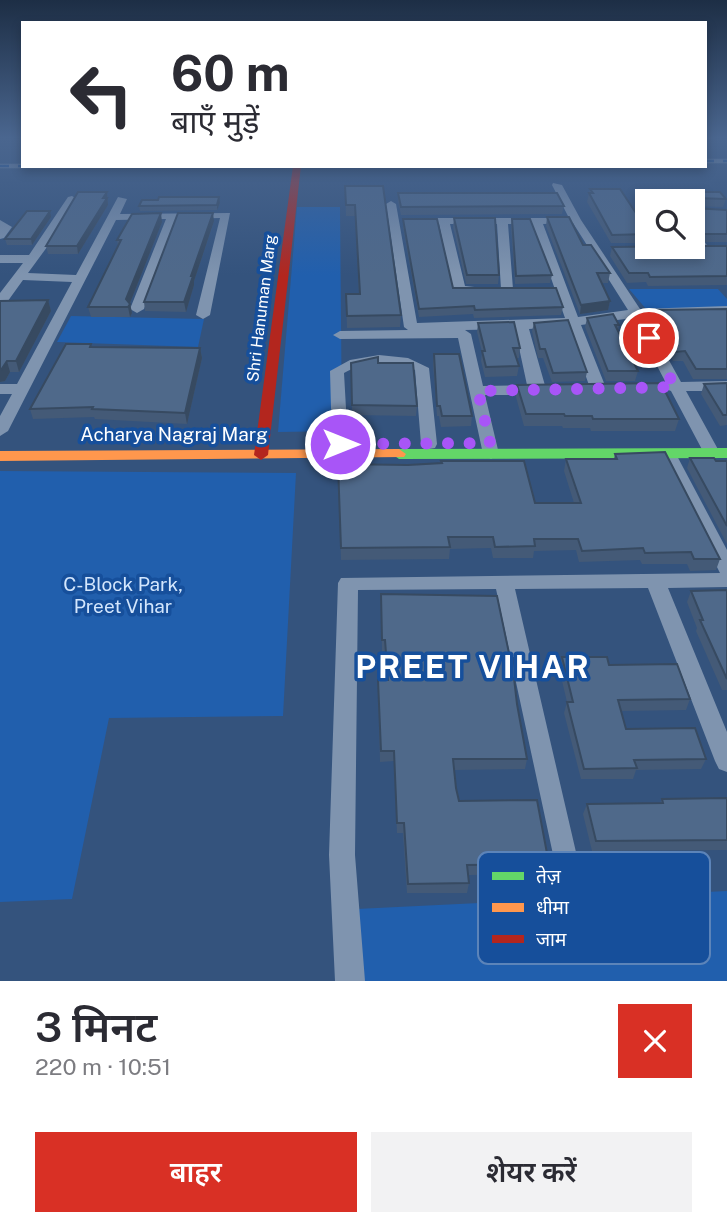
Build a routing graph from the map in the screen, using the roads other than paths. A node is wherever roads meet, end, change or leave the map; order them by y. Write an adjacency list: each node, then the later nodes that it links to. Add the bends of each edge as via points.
1 (295, 183): 40 (street, Shri Hanuman Marg)
2 (557, 185): 8 (street)
3 (72, 199): 16 (street)
4 (122, 199): 6 (street)
5 (391, 204): 9 (street)
6 (115, 217): 7 (street); 18 (street)
7 (172, 217): 20 (street); 23 (street, via 226,215)
8 (576, 220): 12 (street); 22 (street, via 604,250)
9 (394, 221): 10 (street); 25 (street, via 410,326)
10 (444, 221): 11 (street); 11 (street, via 459,290 514,289)
11 (502, 221): 12 (street)
12 (536, 222): 24 (street, via 553,290)
13 (0, 223): 14 (street, via 6,227)
14 (0, 236)
15 (0, 259): 16 (street)
16 (32, 259): 17 (street)
17 (19, 276): 18 (street); 19 (street)
18 (80, 279): 32 (street, via 62,301)
19 (5, 303)
20 (137, 309)
21 (727, 310): 22 (street)
22 (636, 313): 24 (street); 29 (street)
23 (203, 314)
24 (573, 322): 25 (street); 30 (street)
25 (521, 325): 33 (street, via 542,389)
26 (340, 335): 33 (street, via 464,334)
27 (727, 386): 29 (street)
28 (650, 387): 29 (street)
29 (675, 387): 41 (street)
30 (598, 388)
31 (0, 389): 32 (street)
32 (22, 389): 34 (street)
33 (478, 391): 39 (street)
34 (0, 432)
35 (727, 442): 41 (street, Acharya Nagraj Marg)
36 (340, 444): 37 (street, Acharya Nagraj Marg); 37 (street, via 337,371 361,359 407,362 422,368); 40 (street, Acharya Nagraj Marg)
37 (429, 444): 39 (street, Acharya Nagraj Marg)
38 (0, 445): 40 (street, Acharya Nagraj Marg)
39 (491, 449): 40 (street, Acharya Nagraj Marg); 41 (street, Acharya Nagraj Marg); 42 (street, Acharya Nagraj Marg)
40 (262, 450): 43 (street, Acharya Nagraj Marg)
41 (715, 450): 42 (street, Acharya Nagraj Marg)
42 (668, 454): 44 (street)
43 (0, 456)
44 (727, 568)
45 (655, 580): 46 (street); 47 (street); 48 (street)
46 (727, 580)
47 (504, 582): 49 (street); 50 (street, via 348,583 342,855)
48 (727, 761)
49 (563, 852)
50 (350, 981)

